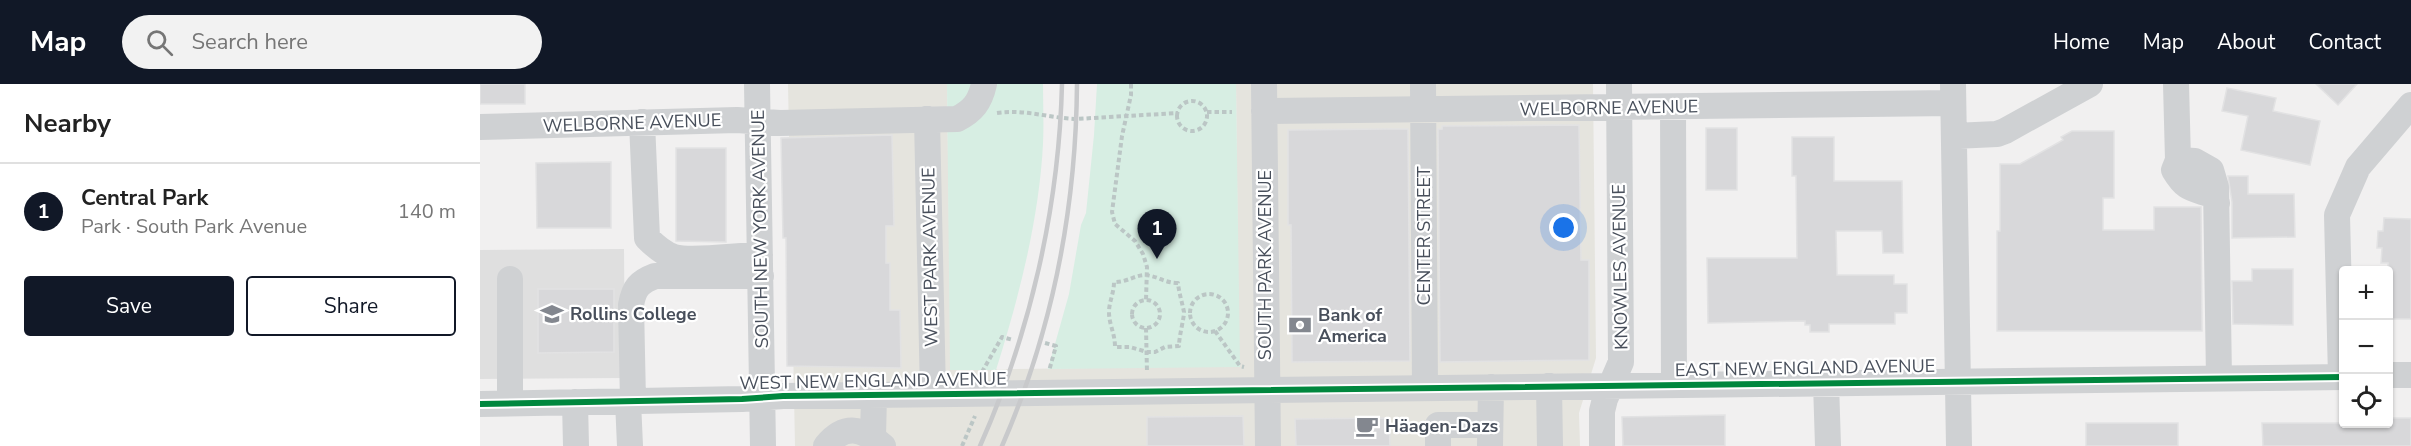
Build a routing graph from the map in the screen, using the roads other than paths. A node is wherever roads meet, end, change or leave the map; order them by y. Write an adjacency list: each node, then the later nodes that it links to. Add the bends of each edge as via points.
1 (757, 84): 14 (street, SOUTH NEW YORK AVENUE)
2 (984, 84): 13 (street, WELBORNE AVENUE, via 970,112 957,119)
3 (1264, 84): 12 (street, SOUTH PARK AVENUE)
4 (1423, 84): 11 (street, CENTER STREET)
5 (2090, 84): 17 (street, via 2005,131)
6 (2176, 84): 24 (street, via 2178,160 2195,161 2211,170 2217,203)
7 (1953, 94): 10 (street, WELBORNE AVENUE); 17 (street)
8 (1619, 96): 10 (street, WELBORNE AVENUE); 11 (street, WELBORNE AVENUE); 28 (street, KNOWLES AVENUE, via 1621,362)
9 (2411, 105): 20 (street, via 2358,167 2337,215)
10 (1673, 107): 27 (street)
11 (1423, 110): 12 (street, WELBORNE AVENUE); 31 (street, CENTER STREET)
12 (1264, 111): 32 (street, SOUTH PARK AVENUE)
13 (927, 119): 14 (street, WELBORNE AVENUE); 33 (street, WEST PARK AVENUE)
14 (758, 121): 15 (street, WELBORNE AVENUE); 18 (street, SOUTH NEW YORK AVENUE)
15 (642, 122): 16 (street, WELBORNE AVENUE); 18 (street, via 647,238 674,257)
16 (480, 127)
17 (1954, 136): 25 (street)
18 (760, 265): 35 (street, SOUTH NEW YORK AVENUE); 36 (street, via 655,276 641,281 634,291 632,305)
19 (510, 279): 39 (street)
20 (2342, 374)
21 (2393, 375): 22 (street)
22 (2411, 375)
23 (2339, 377): 24 (street, EAST NEW ENGLAND AVENUE)
24 (2219, 378): 25 (street, EAST NEW ENGLAND AVENUE)
25 (1958, 381): 26 (street, EAST NEW ENGLAND AVENUE); 51 (street)
26 (1826, 382): 27 (street, EAST NEW ENGLAND AVENUE); 50 (street)
27 (1674, 385): 28 (street, EAST NEW ENGLAND AVENUE)
28 (1611, 386): 30 (street, EAST NEW ENGLAND AVENUE); 49 (street, KNOWLES AVENUE, via 1602,411)
29 (1491, 387): 30 (street, EAST NEW ENGLAND AVENUE); 31 (street, EAST NEW ENGLAND AVENUE); 40 (street)
30 (1549, 387): 48 (street)
31 (1425, 388): 32 (street, EAST NEW ENGLAND AVENUE)
32 (1267, 390): 33 (street, WEST NEW ENGLAND AVENUE); 46 (street, SOUTH PARK AVENUE)
33 (933, 394): 34 (street, WEST NEW ENGLAND AVENUE)
34 (874, 395): 35 (street, WEST NEW ENGLAND AVENUE); 41 (street)
35 (763, 397): 36 (street, WEST NEW ENGLAND AVENUE); 44 (street, SOUTH NEW YORK AVENUE)
36 (630, 401): 37 (street, WEST NEW ENGLAND AVENUE); 43 (street)
37 (576, 402): 39 (street, WEST NEW ENGLAND AVENUE); 42 (street)
38 (480, 404): 39 (street, WEST NEW ENGLAND AVENUE)
39 (510, 404)
40 (1490, 435): 47 (street, via 1437,425)
41 (878, 442): 45 (street, via 850,430 835,435)
42 (576, 446)
43 (630, 446)
44 (763, 446)
45 (826, 446)
46 (1268, 446)
47 (1438, 446)
48 (1550, 446)
49 (1602, 446)
50 (1828, 446)
51 (1959, 446)

